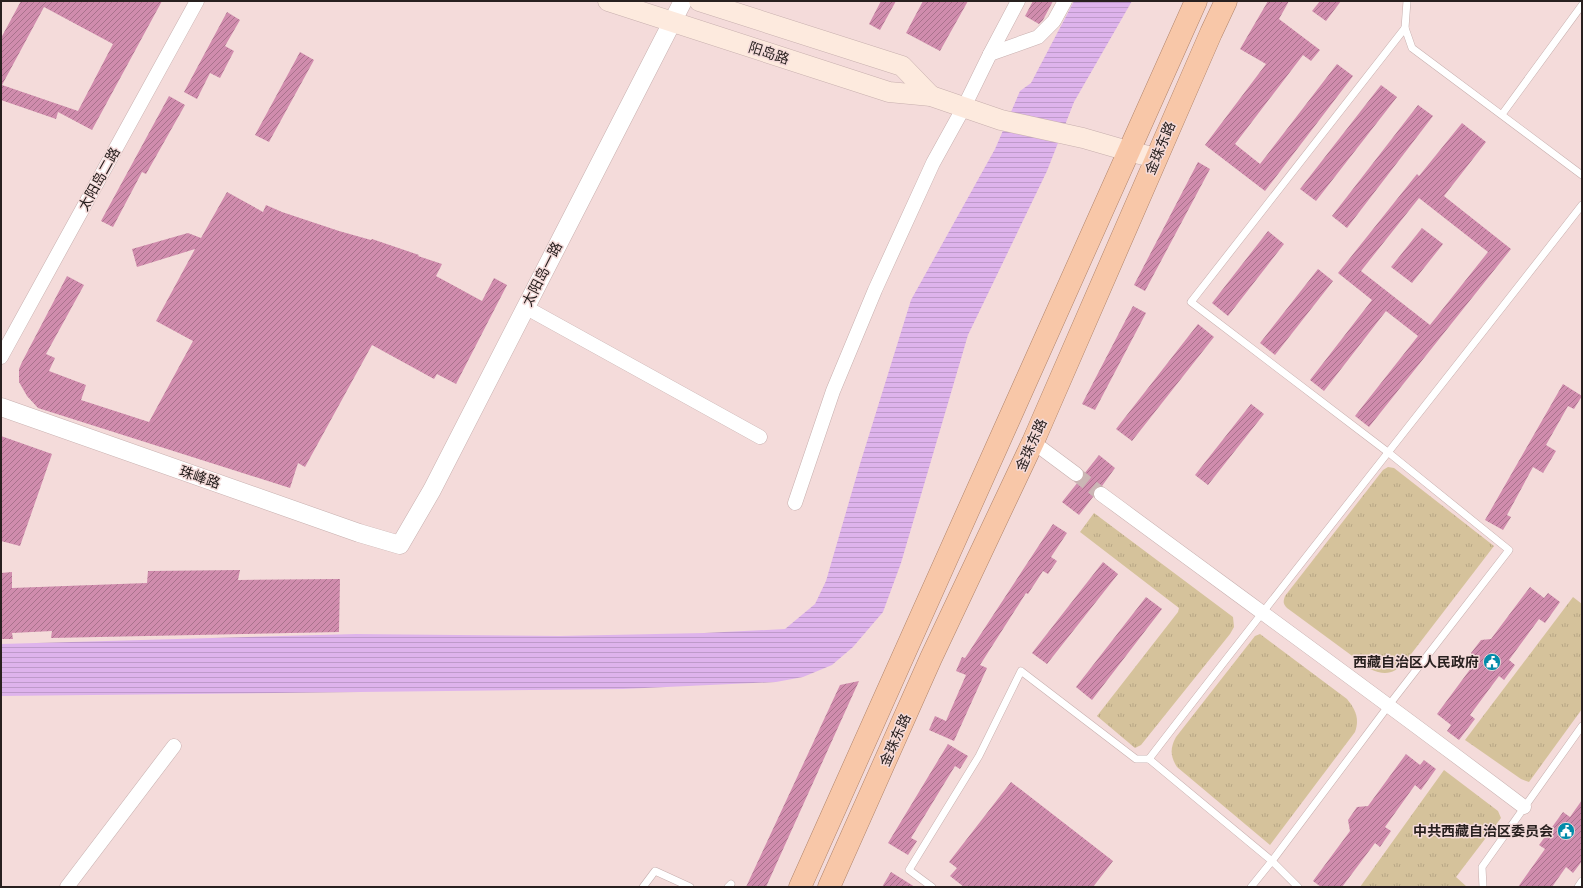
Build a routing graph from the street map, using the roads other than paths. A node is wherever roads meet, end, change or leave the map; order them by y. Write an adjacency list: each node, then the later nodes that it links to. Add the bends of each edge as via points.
1 (197, 1): 22 (street, 太阳岛二路)
2 (608, 1): 11 (main road, 阳岛路)
3 (683, 1): 11 (street, 太阳岛一路)
4 (699, 1): 14 (main road, 阳岛路, via 902,66)
5 (1018, 1): 13 (street)
6 (1065, 1): 13 (street, via 1054,21 1038,37)
7 (1196, 1): 17 (highway, 金珠东路)
8 (1226, 1): 18 (highway, 金珠东路)
9 (1407, 1): 12 (lane)
10 (1582, 5): 16 (lane)
11 (672, 22): 14 (main road, 阳岛路, via 889,92); 21 (street, 太阳岛一路)
12 (1405, 28): 19 (lane, via 1412,48); 26 (lane, via 1191,302)
13 (990, 54): 15 (street)
14 (931, 96): 15 (main road, 阳岛路)
15 (964, 107): 17 (main road, 阳岛路, via 1001,120 1083,138); 29 (street, via 933,163 875,290 833,391)
16 (1504, 113)
17 (1128, 152): 18 (main road, 阳岛路); 42 (highway, 金珠东路)
18 (1156, 158): 25 (highway, 金珠东路)
19 (1582, 175)
20 (1582, 205): 26 (lane)
21 (525, 308): 24 (street); 30 (street, 太阳岛一路, via 432,490)
22 (1, 357)
23 (1, 407): 30 (street, 珠峰路)
24 (760, 437)
25 (1033, 442): 27 (street); 43 (highway, 金珠东路, via 931,658)
26 (1389, 453): 31 (lane); 32 (lane, via 1509,550)
27 (1076, 474)
28 (1101, 494): 31 (street)
29 (795, 503)
30 (400, 545)
31 (1261, 613): 32 (street); 35 (lane)
32 (1389, 705): 36 (street); 37 (lane)
33 (1582, 726): 36 (lane)
34 (174, 746): 39 (street)
35 (1149, 759): 37 (lane); 44 (lane, via 1136,758 1021,671 979,756 909,870)
36 (1524, 807): 47 (lane, via 1482,867)
37 (1272, 861): 45 (lane); 46 (lane)
38 (1582, 881): 48 (lane)
39 (67, 887)
40 (643, 887): 41 (lane, via 655,871)
41 (690, 887)
42 (800, 887)
43 (829, 887)
44 (932, 887)
45 (1251, 887)
46 (1298, 887)
47 (1483, 887)
48 (1578, 887)

